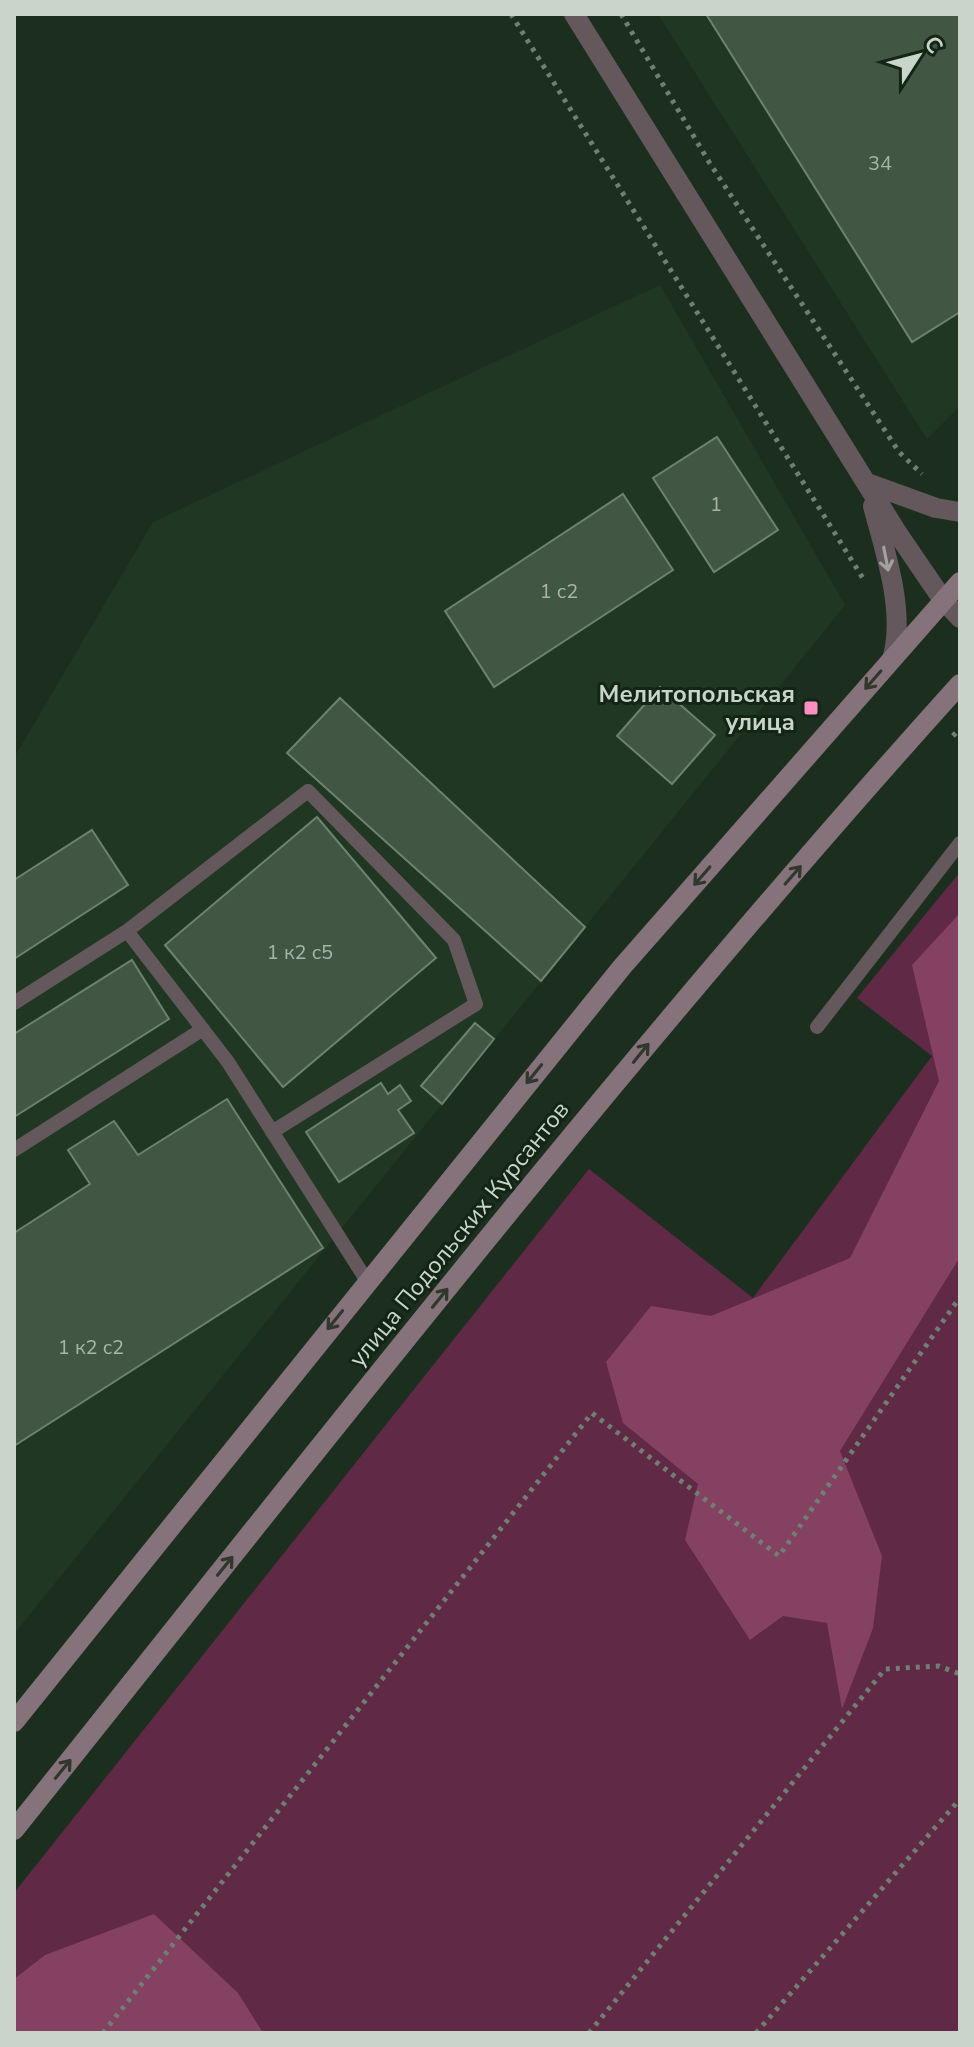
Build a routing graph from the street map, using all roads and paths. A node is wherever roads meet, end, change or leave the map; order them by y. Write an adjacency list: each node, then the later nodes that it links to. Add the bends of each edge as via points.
1 (511, 14): 7 (path)
2 (574, 14): 4 (street)
3 (621, 14): 5 (path, via 709,162 899,452)
4 (867, 483): 6 (street); 9 (street); 11 (street, one-way to 11, via 895,605 898,638)
5 (932, 485)
6 (960, 512)
7 (854, 564)
8 (960, 582): 9 (main road, улица Подольских Курсантов)
9 (943, 600): 10 (street); 11 (main road, улица Подольских Курсантов)
10 (960, 618)
11 (893, 656): 22 (main road, улица Подольских Курсантов, one-way to 22, via 622,967)
12 (960, 684): 27 (main road, улица Подольских Курсантов, one-way to 12, via 676,1010)
13 (960, 728): 14 (path)
14 (953, 736)
15 (960, 843): 18 (lane)
16 (127, 931): 17 (lane); 19 (lane); 20 (lane, via 308,791 454,940 476,1004)
17 (14, 1003)
18 (817, 1027)
19 (203, 1029): 20 (lane); 21 (lane)
20 (272, 1132): 22 (lane)
21 (14, 1150)
22 (367, 1281): 25 (main road, улица Подольских Курсантов, one-way to 25)
23 (960, 1297): 28 (path, via 779,1556 592,1413)
24 (960, 1674): 29 (path, via 939,1666 885,1669)
25 (14, 1722)
26 (960, 1799): 30 (path)
27 (14, 1830)
28 (103, 2033)
29 (589, 2033)
30 (756, 2033)

